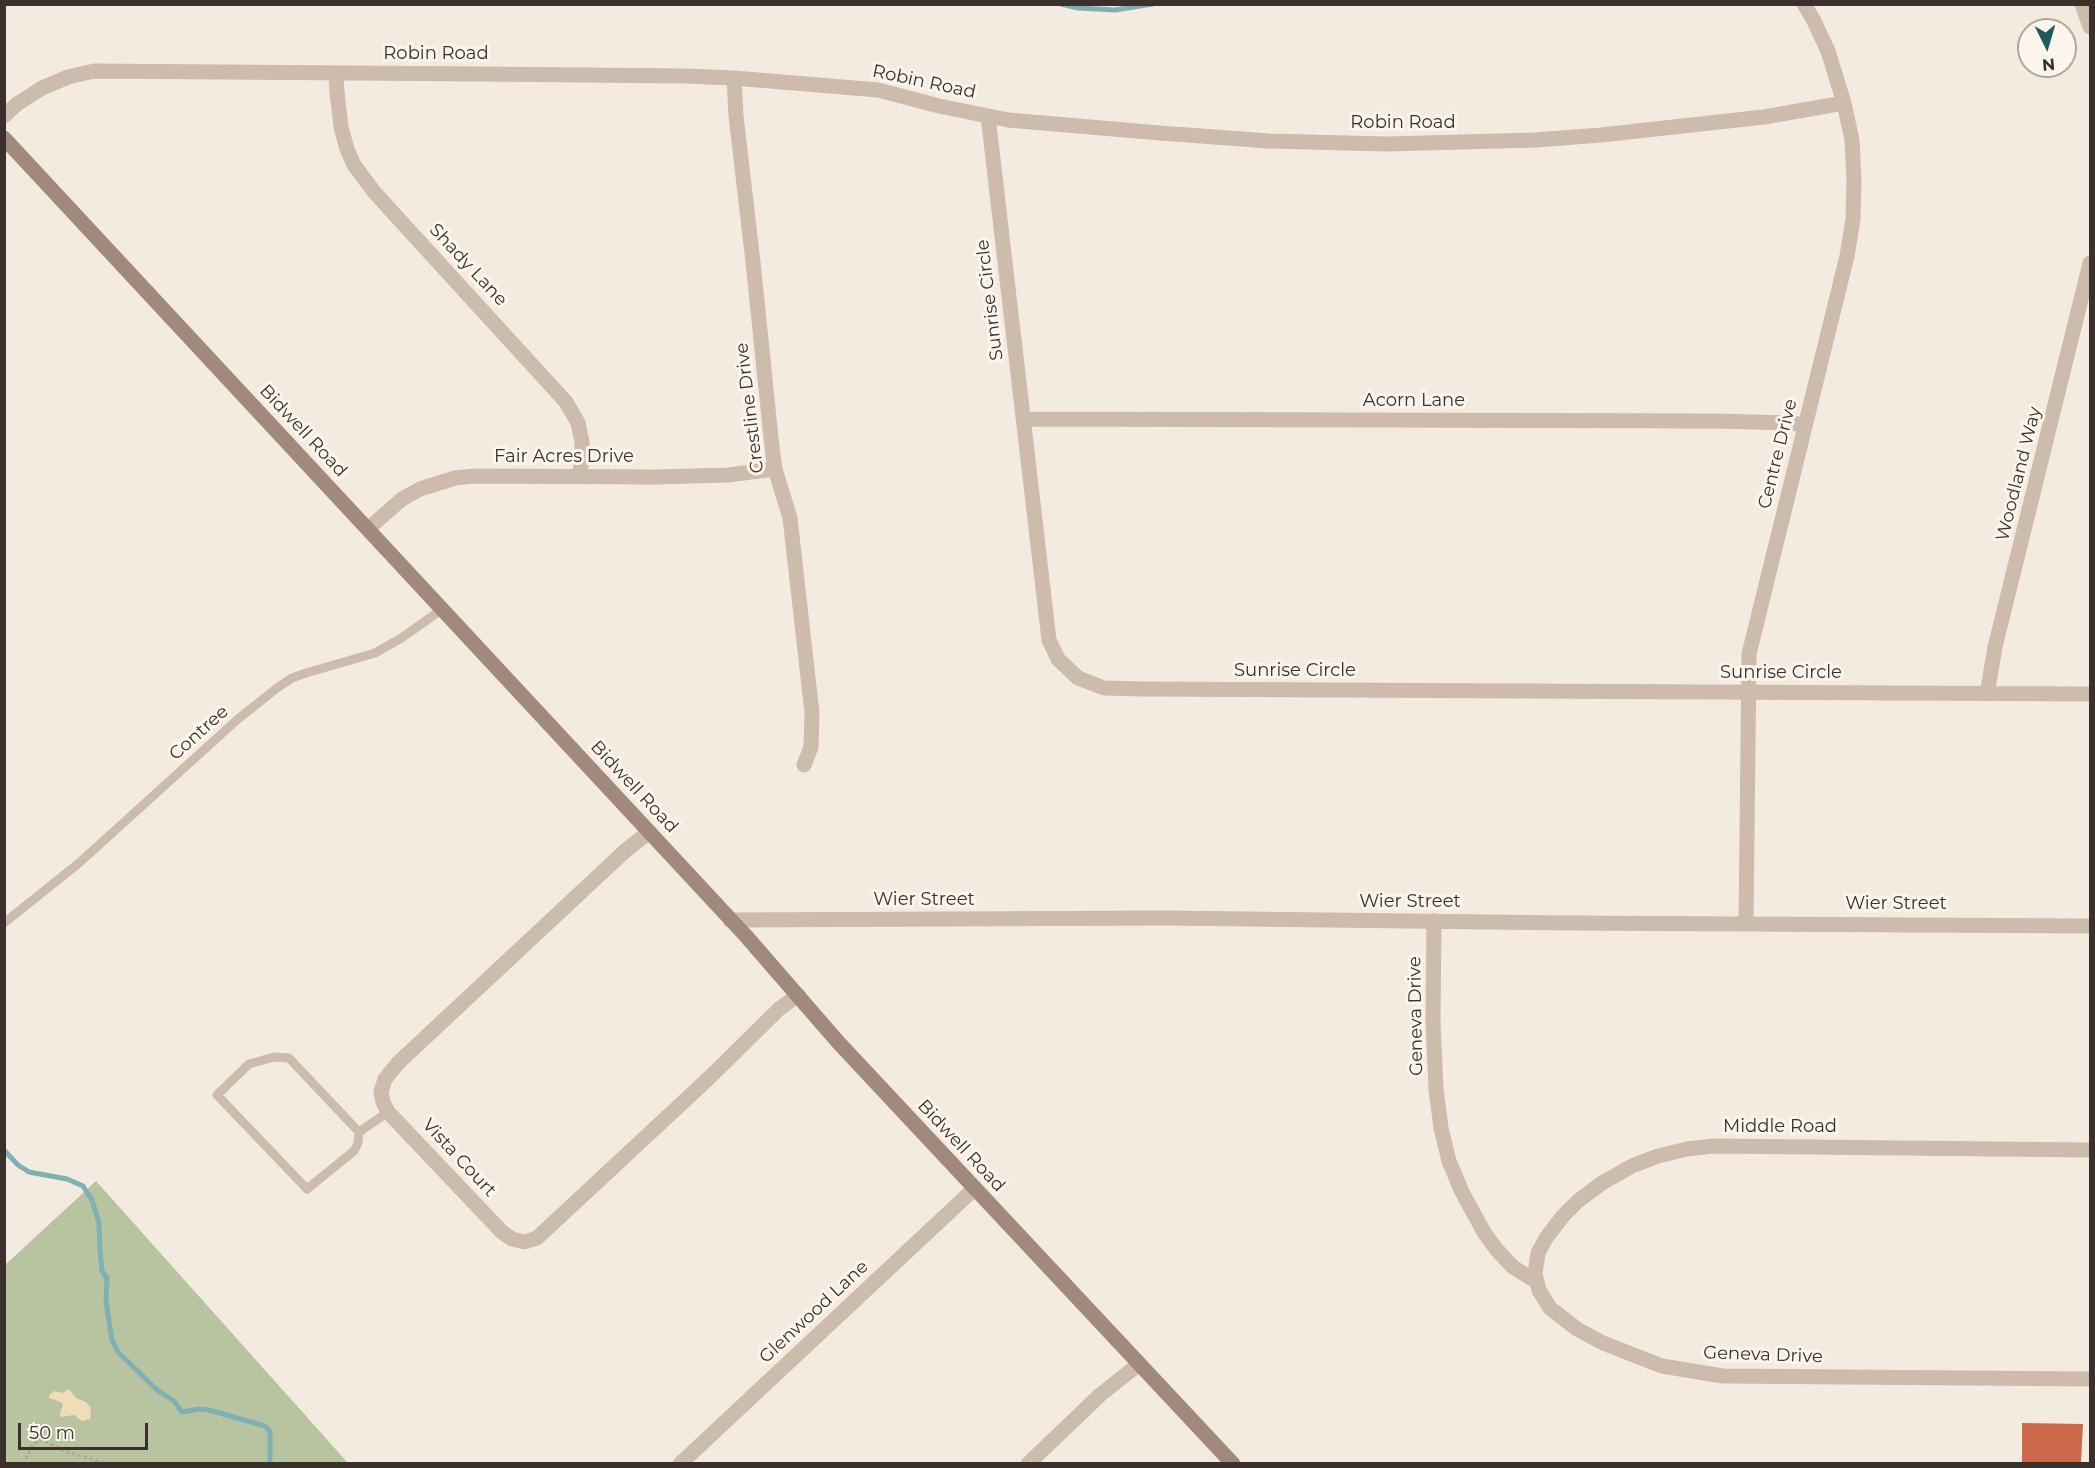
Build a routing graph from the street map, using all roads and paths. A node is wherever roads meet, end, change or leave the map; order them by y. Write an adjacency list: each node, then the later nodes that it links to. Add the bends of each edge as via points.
1 (1804, 4): 6 (street, Centre Drive, via 1828,51)
2 (2082, 4): 3 (street)
3 (2091, 27)
4 (336, 74): 5 (street, Robin Road); 7 (street, Robin Road, via 94,71 42,88); 14 (street, Shady Lane, via 341,127 354,165 375,193 566,402 578,423 582,442)
5 (734, 78): 8 (street, Robin Road, via 878,90); 13 (street, Crestline Drive)
6 (1844, 103): 8 (street, Robin Road, via 1764,117 1601,135 1386,144 1269,141); 12 (street, Centre Drive, via 1852,140 1853,219)
7 (4, 116)
8 (988, 116): 11 (street, Sunrise Circle)
9 (4, 138): 15 (street, Bidwell Road)
10 (2091, 263): 18 (street, Woodland Way, via 1995,647)
11 (1023, 419): 12 (street, Acorn Lane, via 1715,421); 17 (street, Sunrise Circle, via 1049,640 1068,670 1093,685 1143,689)
12 (1805, 425): 17 (street, Centre Drive, via 1749,654)
13 (775, 469): 14 (street, Fair Acres Drive, via 728,475); 20 (street, Crestline Drive, via 790,518 812,713 810,747)
14 (579, 476): 15 (street, Fair Acres Drive, via 455,478 402,499)
15 (368, 529): 16 (street, Bidwell Road)
16 (441, 610): 21 (street, Bidwell Road); 24 (lane, Contree, via 375,652 306,672 277,688 79,863)
17 (1748, 693): 18 (street, Sunrise Circle); 25 (street, Centre Drive)
18 (1987, 694): 19 (street, Sunrise Circle)
19 (2091, 694)
20 (804, 765)
21 (649, 832): 22 (street, Bidwell Road); 28 (street, via 398,1063 385,1079 381,1092)
22 (730, 920): 23 (street, Wier Street); 27 (street, Bidwell Road)
23 (1434, 921): 25 (street, Wier Street); 32 (street, Geneva Drive, via 1436,1089 1449,1161 1485,1234 1513,1267)
24 (4, 923)
25 (1746, 923): 26 (street, Wier Street)
26 (2091, 926)
27 (798, 995): 28 (street, Vista Court, via 537,1238 525,1242 502,1232); 31 (street, Bidwell Road)
28 (388, 1112): 29 (lane)
29 (359, 1132): 29 (lane, via 289,1058 274,1057 249,1064 218,1095 308,1189 354,1151)
30 (2091, 1150): 32 (street, Middle Road, via 1725,1146 1687,1149 1632,1166 1578,1202 1538,1253)
31 (974, 1189): 33 (street, Bidwell Road); 37 (street, Glenwood Lane)
32 (1537, 1282): 34 (street, Geneva Drive, via 1550,1308 1577,1329 1634,1357 1680,1370 1723,1376)
33 (1139, 1364): 38 (street, via 1100,1395); 39 (street, Bidwell Road)
34 (2091, 1379)
35 (23, 1464): 36 (path, via 41,1439 64,1451)
36 (108, 1464)
37 (680, 1464)
38 (1028, 1464)
39 (1233, 1464)

